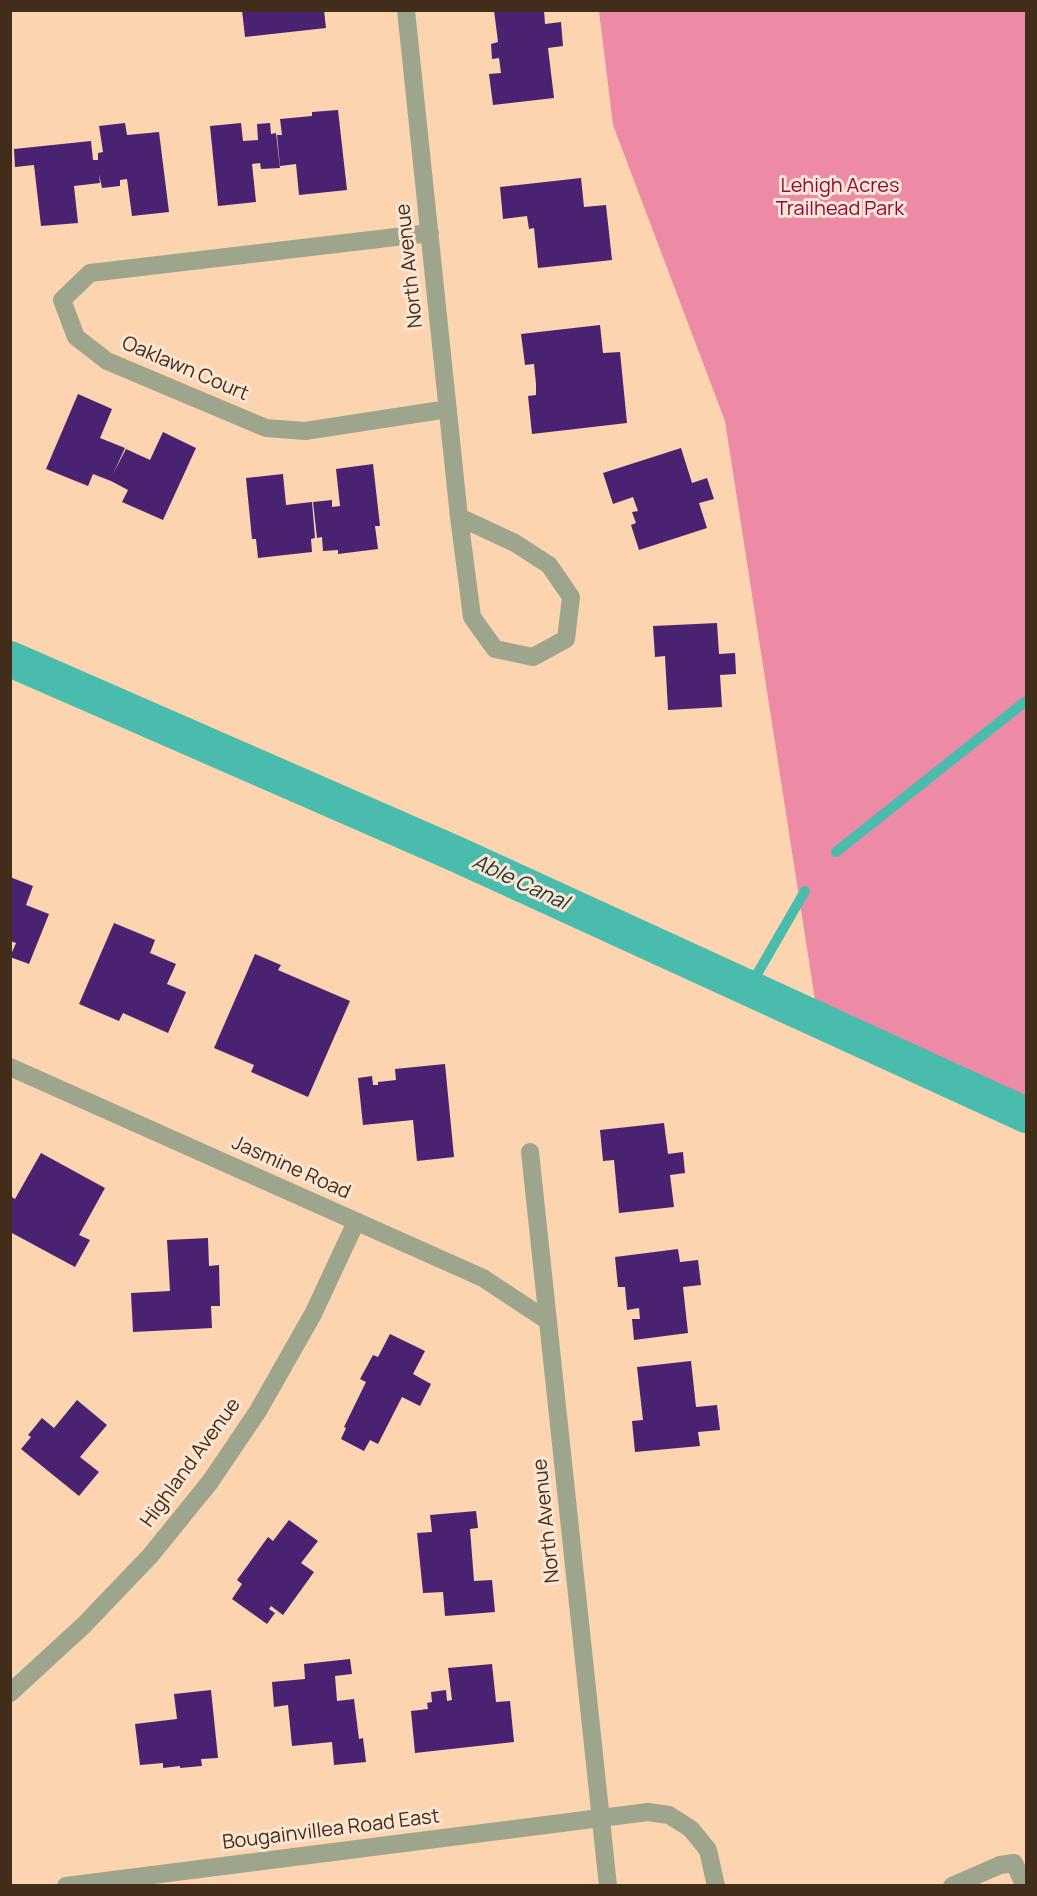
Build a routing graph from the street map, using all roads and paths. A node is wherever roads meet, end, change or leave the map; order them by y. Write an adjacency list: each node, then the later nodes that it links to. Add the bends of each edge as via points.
1 (406, 10): 2 (street, North Avenue)
2 (430, 233): 3 (street, North Avenue); 3 (street, Oaklawn Court, via 90,273 63,300 76,337 107,361 266,428 305,431)
3 (448, 409): 4 (street, North Avenue)
4 (459, 517): 4 (street, North Avenue, via 471,617 495,649 533,657 566,639 571,597 549,565 515,543)
5 (10, 1067): 7 (street, Jasmine Road)
6 (530, 1152): 8 (street, North Avenue)
7 (356, 1222): 8 (street, Jasmine Road, via 483,1278); 9 (street, Highland Avenue, via 313,1314 264,1402 210,1482 150,1556 84,1625)
8 (548, 1321): 10 (street, North Avenue)
9 (10, 1693)
10 (601, 1818): 12 (street, Bougainvillea Road East); 13 (street, North Avenue); 14 (street, Bougainvillea Road East, via 648,1812 669,1815 691,1829 708,1850)
11 (976, 1881): 15 (street); 16 (street, via 1000,1865 1014,1863)
12 (66, 1886)
13 (608, 1886)
14 (716, 1886)
15 (952, 1886)
16 (1025, 1886)

